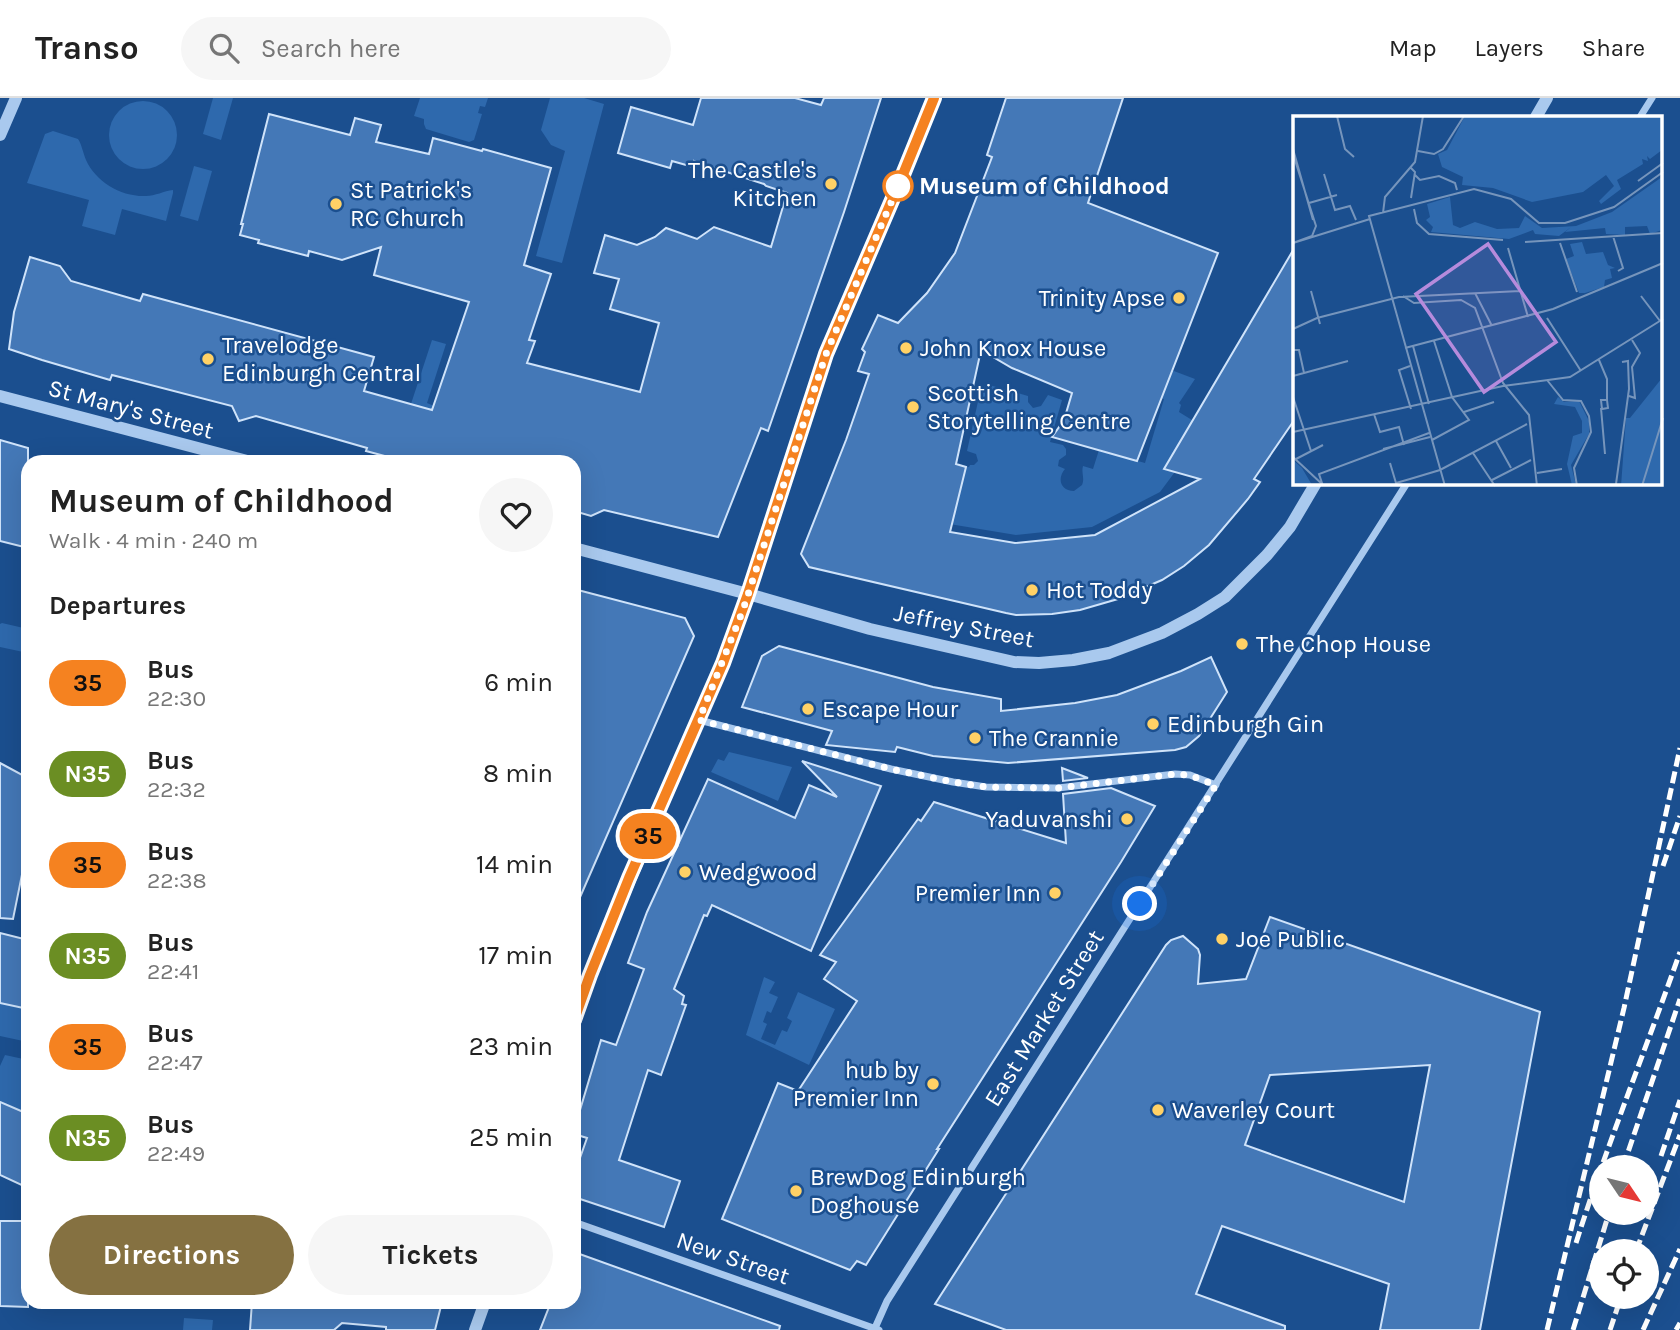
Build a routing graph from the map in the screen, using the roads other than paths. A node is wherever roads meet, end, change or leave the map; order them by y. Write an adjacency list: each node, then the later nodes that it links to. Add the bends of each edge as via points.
1 (16, 98): 7 (street)
2 (934, 98): 13 (street, via 826,354)
3 (1547, 98): 5 (street)
4 (1652, 98): 6 (street)
5 (1537, 116)
6 (1641, 116)
7 (0, 135)
8 (0, 396): 9 (street, St Mary's Street)
9 (224, 455)
10 (1315, 485): 13 (street, Jeffrey Street, via 1275,546 1225,597 1162,633 1085,658 1014,662 870,629)
11 (1407, 485): 15 (street, East Market Street)
12 (581, 550): 13 (street)
13 (748, 594): 14 (street)
14 (699, 720): 15 (street, via 891,769 986,787 1058,788 1175,774); 16 (street)
15 (1216, 785): 19 (street, East Market Street, via 887,1301)
16 (581, 1000)
17 (581, 1224): 19 (street, New Street)
18 (482, 1309): 20 (street)
19 (878, 1329)
20 (475, 1330)

